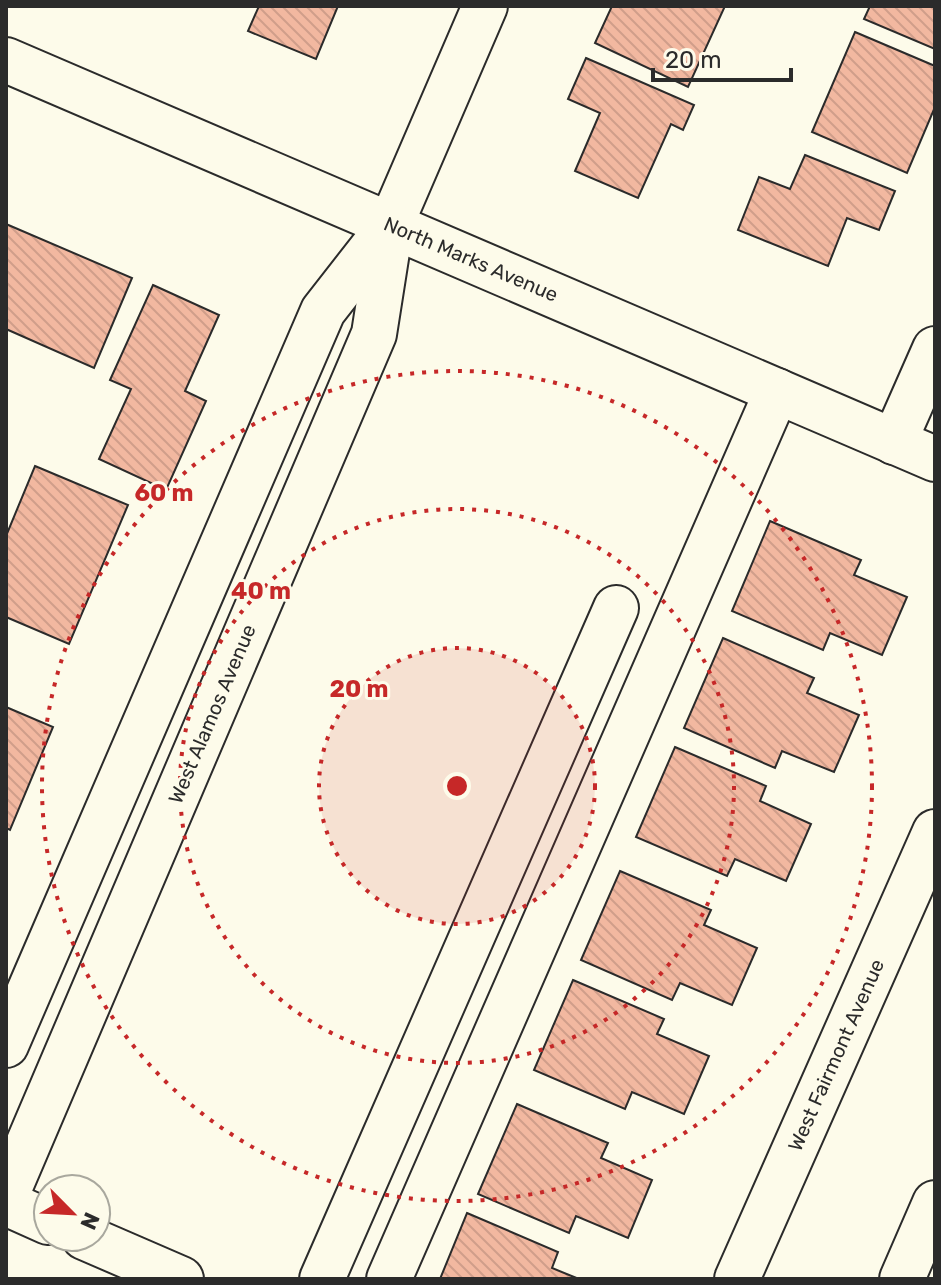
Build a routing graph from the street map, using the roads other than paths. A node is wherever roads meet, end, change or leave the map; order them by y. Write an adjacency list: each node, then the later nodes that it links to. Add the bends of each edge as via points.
1 (485, 6): 3 (street, West Alamos Avenue)
2 (6, 60): 3 (street, North Marks Avenue)
3 (391, 224): 5 (street, North Marks Avenue); 10 (street, West Alamos Avenue, via 323,311); 11 (street, West Alamos Avenue, via 374,334)
4 (935, 349): 6 (street)
5 (777, 391): 6 (street, North Marks Avenue); 18 (street)
6 (894, 442): 7 (street, North Marks Avenue)
7 (935, 459)
8 (616, 608): 17 (street)
9 (935, 832): 19 (street, West Fairmont Avenue)
10 (6, 1045)
11 (6, 1196)
12 (6, 1203): 14 (street)
13 (935, 1203): 20 (street)
14 (32, 1215)
15 (112, 1249): 16 (street)
16 (181, 1279)
17 (322, 1279)
18 (389, 1279)
19 (737, 1279)
20 (902, 1279)

